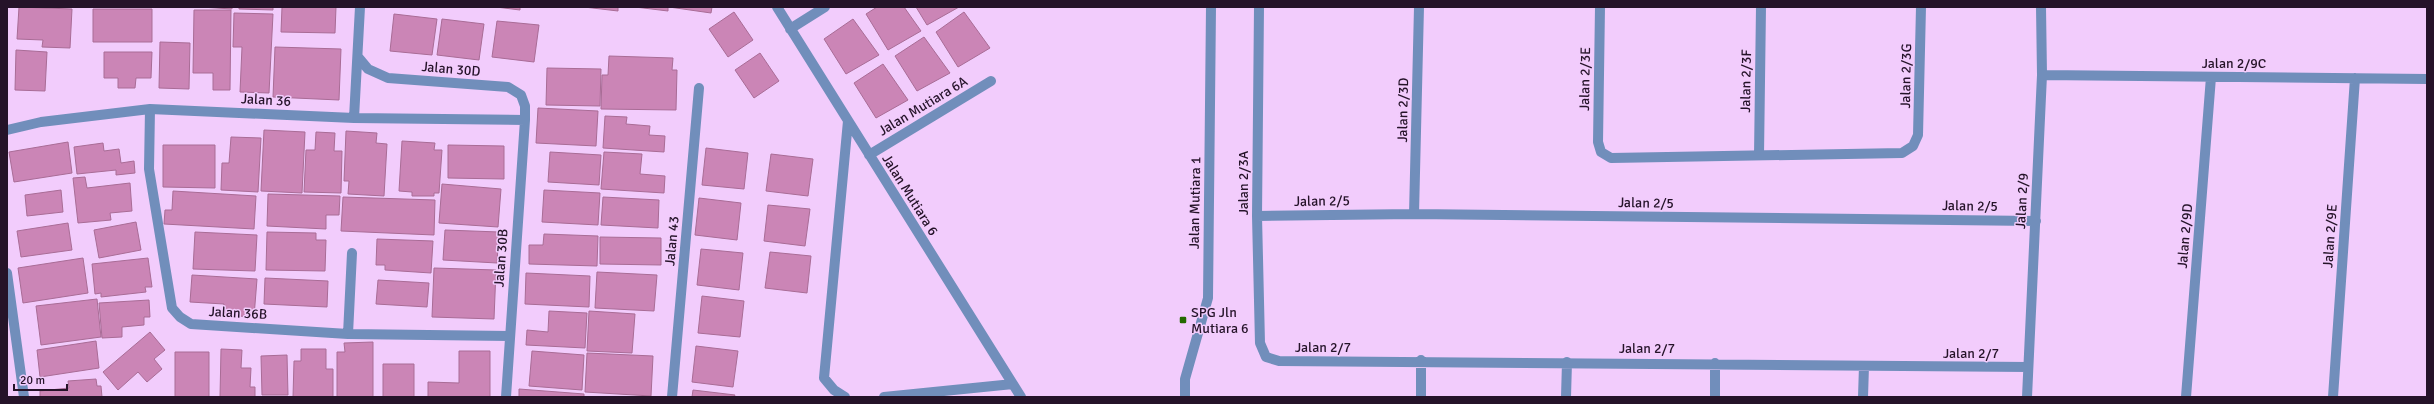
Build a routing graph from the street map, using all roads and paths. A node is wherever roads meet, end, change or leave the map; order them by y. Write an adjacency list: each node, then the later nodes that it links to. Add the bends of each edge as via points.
1 (360, 7): 12 (street)
2 (777, 7): 11 (street, Jalan Mutiara 6)
3 (826, 7): 11 (street)
4 (1211, 7): 47 (street, Jalan Mutiara 1, via 1208,298 1185,379)
5 (1259, 7): 27 (street, Jalan 2/3A)
6 (1419, 7): 26 (street, Jalan 2/3D)
7 (1600, 7): 25 (street, Jalan 2/3E, via 1598,142 1601,152 1611,158)
8 (1762, 7): 25 (street, Jalan 2/3F)
9 (1921, 7): 25 (street, Jalan 2/3G, via 1918,135 1913,146 1902,153)
10 (2041, 7): 13 (street, Jalan 2/9)
11 (790, 28): 22 (street, Jalan Mutiara 6)
12 (358, 57): 20 (street); 21 (street, Jalan 30D, via 368,69 388,78 508,87 521,95 525,106)
13 (2042, 75): 14 (street, Jalan 2/9C); 28 (street, Jalan 2/9)
14 (2211, 77): 15 (street, Jalan 2/9C); 53 (street, Jalan 2/9D)
15 (2355, 78): 16 (street, Jalan 2/9C); 54 (street, Jalan 2/9E)
16 (2427, 79)
17 (991, 81): 24 (street, Jalan Mutiara 6A)
18 (699, 88): 43 (street, Jalan 43)
19 (150, 109): 20 (street, Jalan 36); 23 (street, Jalan 36, via 41,122); 32 (street, Jalan 36B, via 149,168 172,308 191,324)
20 (354, 118): 21 (street, Jalan 36)
21 (525, 120): 33 (street, Jalan 30B)
22 (848, 121): 24 (street, Jalan Mutiara 6); 44 (street, via 824,378 834,390)
23 (7, 130)
24 (869, 155): 40 (street, Jalan Mutiara 6)
25 (1760, 155)
26 (1414, 214): 27 (street, Jalan 2/5); 28 (street, Jalan 2/5)
27 (1257, 216): 34 (street, Jalan 2/3A, via 1260,343)
28 (2036, 221): 39 (street, Jalan 2/9)
29 (352, 253): 32 (street)
30 (7, 273): 31 (street)
31 (10, 323): 41 (street)
32 (348, 334): 33 (street, Jalan 36B)
33 (509, 336): 42 (street, Jalan 30B)
34 (1266, 357): 35 (street, Jalan 2/7, via 1279,361)
35 (1421, 360): 36 (street, Jalan 2/7); 48 (street)
36 (1567, 362): 37 (street, Jalan 2/7); 49 (street)
37 (1715, 363): 38 (street, Jalan 2/7); 50 (street)
38 (1864, 366): 39 (street, Jalan 2/7); 51 (street)
39 (2028, 367): 52 (street, Jalan 2/9)
40 (1013, 384): 45 (street); 46 (street, Jalan Mutiara 6)
41 (24, 397)
42 (506, 397)
43 (672, 397)
44 (845, 397)
45 (884, 397)
46 (1021, 397)
47 (1185, 397)
48 (1421, 397)
49 (1566, 397)
50 (1715, 397)
51 (1863, 397)
52 (2027, 397)
53 (2186, 397)
54 (2333, 397)

